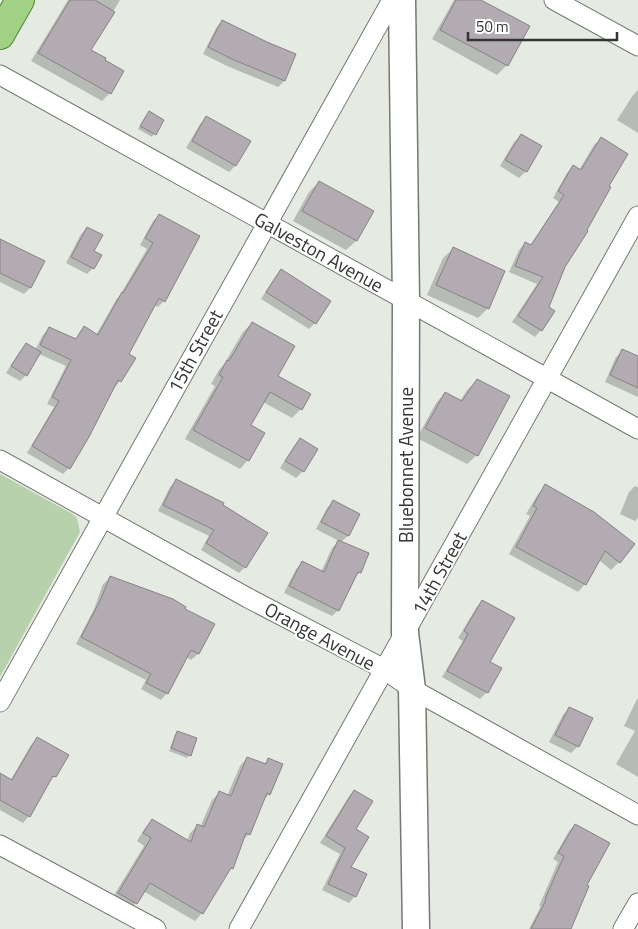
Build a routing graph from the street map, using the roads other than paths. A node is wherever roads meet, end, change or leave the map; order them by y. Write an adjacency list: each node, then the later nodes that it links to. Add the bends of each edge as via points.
1 (20, 0): 5 (main road)
2 (392, 0): 9 (street, 15th Street)
3 (402, 0): 10 (street, Bluebonnet Avenue)
4 (554, 0): 6 (street)
5 (0, 35)
6 (638, 46)
7 (0, 76): 9 (street, Galveston Avenue)
8 (638, 216): 11 (street, 14th Street)
9 (266, 223): 10 (street, Galveston Avenue); 14 (street, 15th Street)
10 (406, 301): 11 (street, Galveston Avenue); 15 (street, Bluebonnet Avenue)
11 (548, 378): 12 (street, Galveston Avenue); 15 (street, 14th Street)
12 (638, 429)
13 (0, 460): 14 (street, Orange Avenue)
14 (103, 517): 16 (street, Orange Avenue); 18 (street, 15th Street)
15 (405, 633): 16 (street, 14th Street); 17 (street, Bluebonnet Avenue)
16 (384, 669): 17 (street, Orange Avenue); 23 (street, 14th Street)
17 (412, 689): 19 (street, Orange Avenue); 24 (street, Bluebonnet Avenue)
18 (0, 702)
19 (638, 815)
20 (0, 845): 22 (street)
21 (638, 903): 25 (street)
22 (156, 929)
23 (239, 929)
24 (416, 929)
25 (623, 929)

